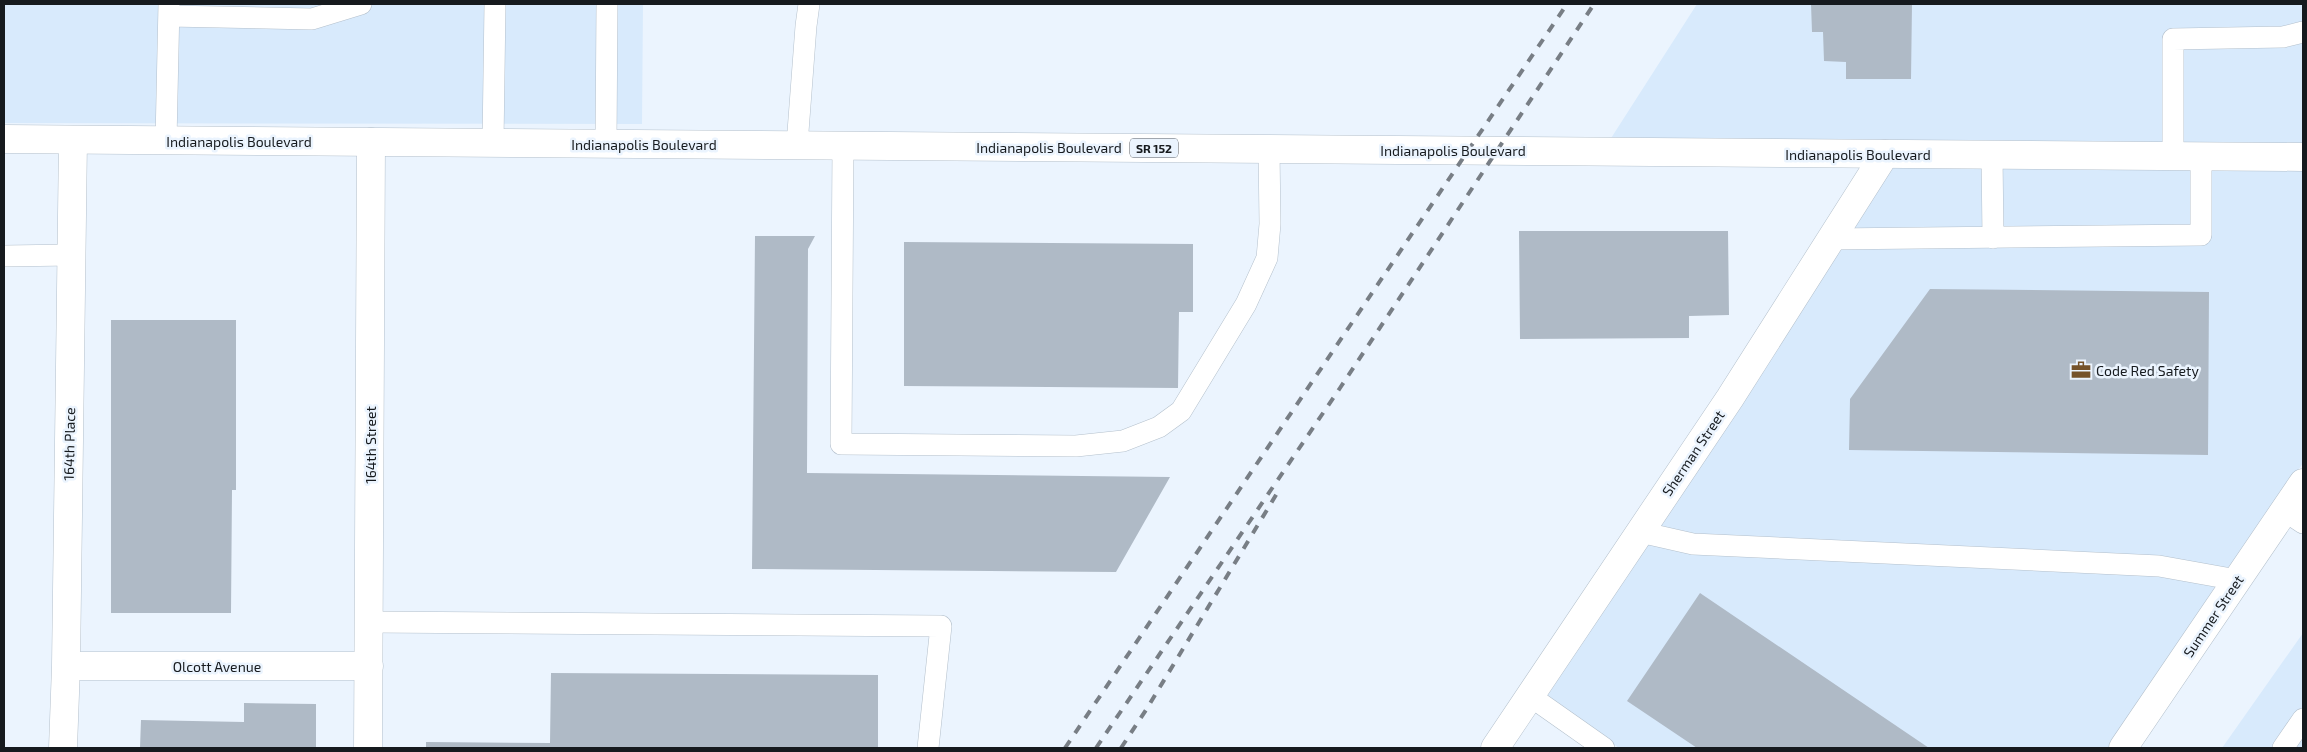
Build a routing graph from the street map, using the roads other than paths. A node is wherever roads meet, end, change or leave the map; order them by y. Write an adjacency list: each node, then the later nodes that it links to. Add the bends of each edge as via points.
1 (361, 4): 5 (lane, via 312,18)
2 (495, 4): 11 (lane)
3 (607, 4): 12 (lane)
4 (810, 4): 13 (lane)
5 (169, 10): 9 (lane)
6 (2303, 32): 18 (lane, via 2283,37 2173,39)
7 (4, 139): 8 (street, Indianapolis Boulevard / SR 152)
8 (73, 140): 9 (street, Indianapolis Boulevard / SR 152); 23 (street, 164th Place)
9 (166, 141): 10 (street, Indianapolis Boulevard / SR 152)
10 (371, 142): 11 (street, Indianapolis Boulevard / SR 152); 29 (street, 164th Street)
11 (493, 143): 12 (street, Indianapolis Boulevard / SR 152)
12 (606, 144): 13 (street, Indianapolis Boulevard / SR 152)
13 (797, 145): 14 (street, Indianapolis Boulevard / SR 152)
14 (843, 146): 15 (street, Indianapolis Boulevard / SR 152); 15 (lane, via 841,444 1076,446 1123,441 1159,427 1181,411 1246,304 1267,258)
15 (1269, 149): 16 (street, Indianapolis Boulevard / SR 152)
16 (1885, 154): 17 (street, Indianapolis Boulevard / SR 152); 22 (street, Sherman Street)
17 (1992, 155): 18 (street, Indianapolis Boulevard / SR 152); 21 (lane)
18 (2173, 156): 19 (street, Indianapolis Boulevard / SR 152)
19 (2201, 156): 20 (street, Indianapolis Boulevard / SR 152); 21 (lane, via 2201,235)
20 (2303, 157)
21 (1993, 238): 22 (lane)
22 (1832, 239): 27 (street, Sherman Street)
23 (72, 255): 24 (lane); 30 (street, 164th Place)
24 (4, 256)
25 (2303, 483): 26 (street, Summer Street)
26 (2294, 517): 28 (street, Summer Street)
27 (1640, 532): 28 (lane, via 1693,544 2159,566); 32 (street, Sherman Street)
28 (2237, 580): 34 (street, Summer Street)
29 (369, 622): 31 (street, 164th Street); 37 (lane, via 941,626)
30 (66, 666): 31 (street, Olcott Avenue); 35 (street, 164th Place)
31 (369, 666): 36 (street, 164th Street)
32 (1530, 696): 38 (street, Sherman Street); 39 (lane)
33 (2303, 719): 40 (lane)
34 (2133, 745)
35 (63, 748)
36 (368, 748)
37 (928, 748)
38 (1495, 748)
39 (1604, 748)
40 (2283, 748)

